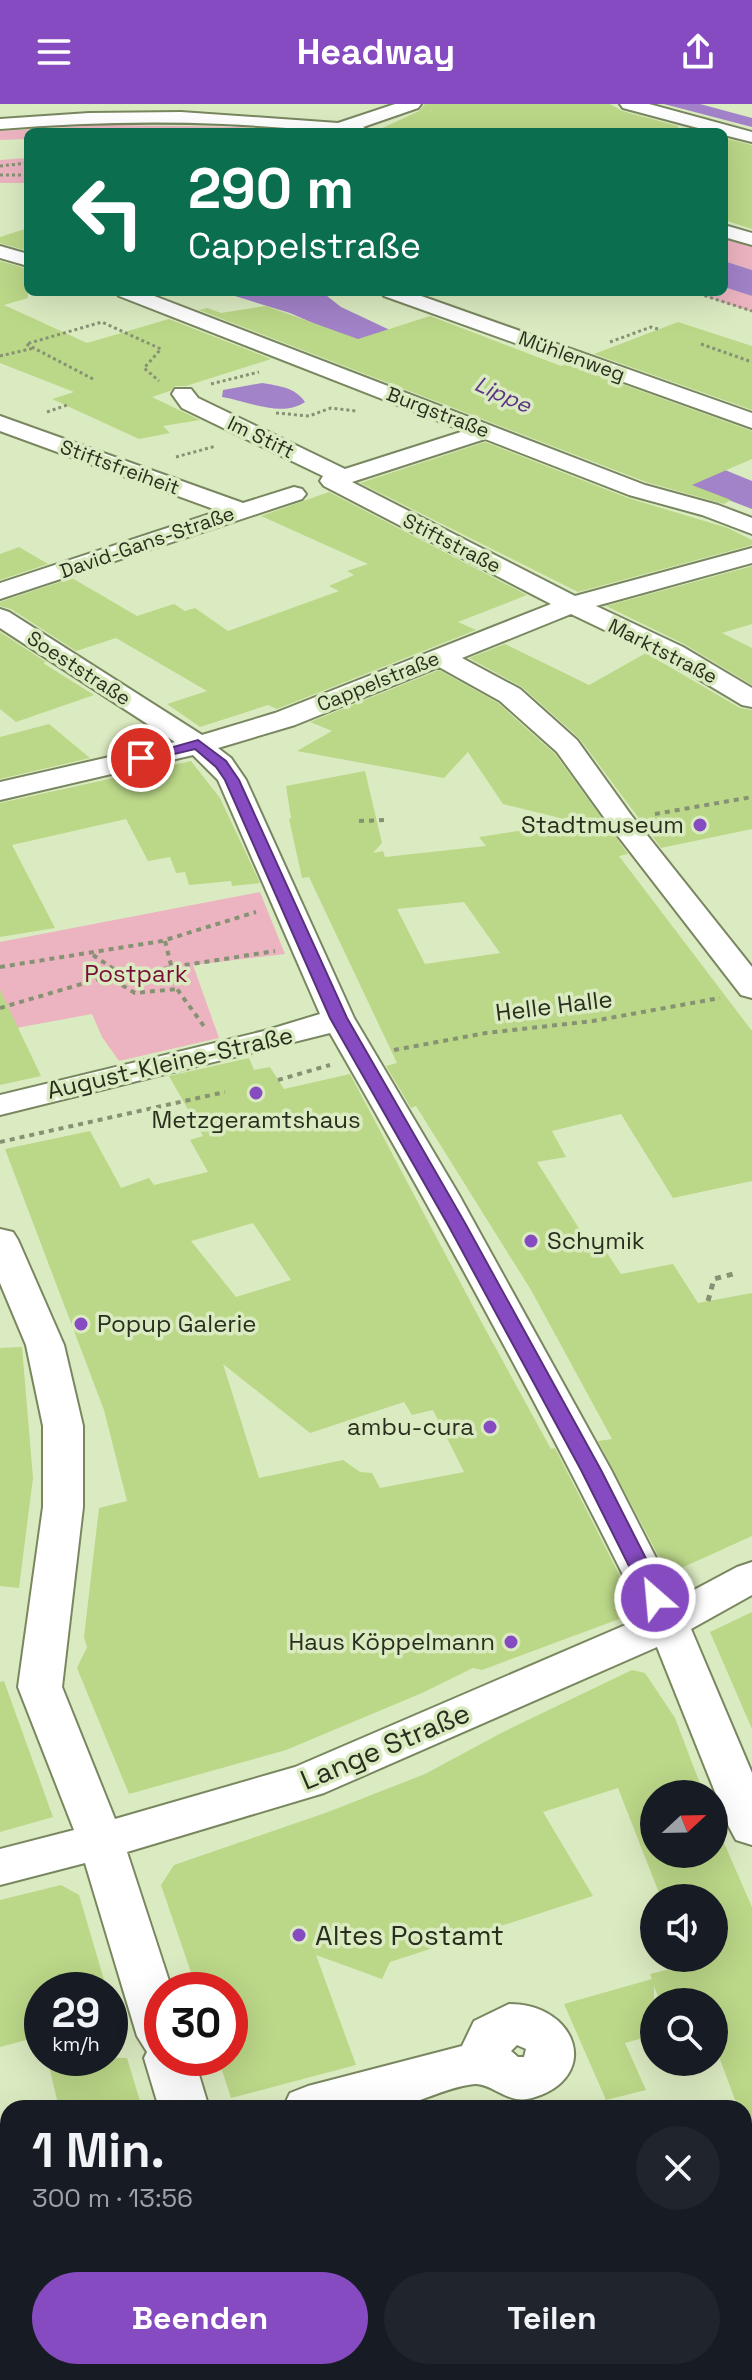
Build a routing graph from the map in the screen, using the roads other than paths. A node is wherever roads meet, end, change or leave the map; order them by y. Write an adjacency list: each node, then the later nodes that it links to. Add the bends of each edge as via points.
1 (412, 104): 5 (street)
2 (629, 104): 6 (street)
3 (0, 124): 4 (street, via 157,118)
4 (322, 128)
5 (342, 128)
6 (718, 128)
7 (728, 131): 8 (street)
8 (752, 137)
9 (0, 252): 10 (street)
10 (24, 259)
11 (136, 296): 16 (street, Burgstraße)
12 (402, 296): 14 (street, Mühlenweg)
13 (183, 394): 17 (street, Im Stift, via 190,403)
14 (752, 421)
15 (0, 423): 19 (street, Stiftsfreiheit)
16 (486, 431): 17 (street); 20 (street, Burgstraße, via 637,490)
17 (337, 479): 23 (street, Stiftstraße)
18 (294, 494): 19 (street, David-Gans-Straße)
19 (240, 510): 22 (street, David-Gans-Straße)
20 (752, 527)
21 (752, 555): 23 (street, Cappelstraße)
22 (0, 591)
23 (572, 605): 25 (street, Cappelstraße); 26 (street, Marktstraße, via 674,653)
24 (0, 617): 27 (street, Soeststraße)
25 (439, 656): 27 (street, Cappelstraße, via 285,719); 29 (street, via 510,695 567,746)
26 (752, 699)
27 (198, 745): 28 (street, Cappelstraße); 30 (street, Soeststraße, via 232,780)
28 (0, 791)
29 (742, 992)
30 (338, 1018): 31 (street, August-Kleine-Straße, via 308,1030); 34 (street, Soeststraße, via 449,1209)
31 (0, 1105)
32 (0, 1240): 36 (street, via 45,1345 63,1426 63,1507 40,1687)
33 (752, 1577): 34 (street, Lange Straße)
34 (668, 1623): 35 (street, Soeststraße); 36 (street, Lange Straße, via 308,1781)
35 (752, 1827)
36 (101, 1841): 37 (street, Lange Straße); 38 (street)
37 (0, 1867)
38 (144, 1978)
39 (488, 2060): 42 (street)
40 (174, 2076): 41 (street)
41 (182, 2100)
42 (338, 2100)

